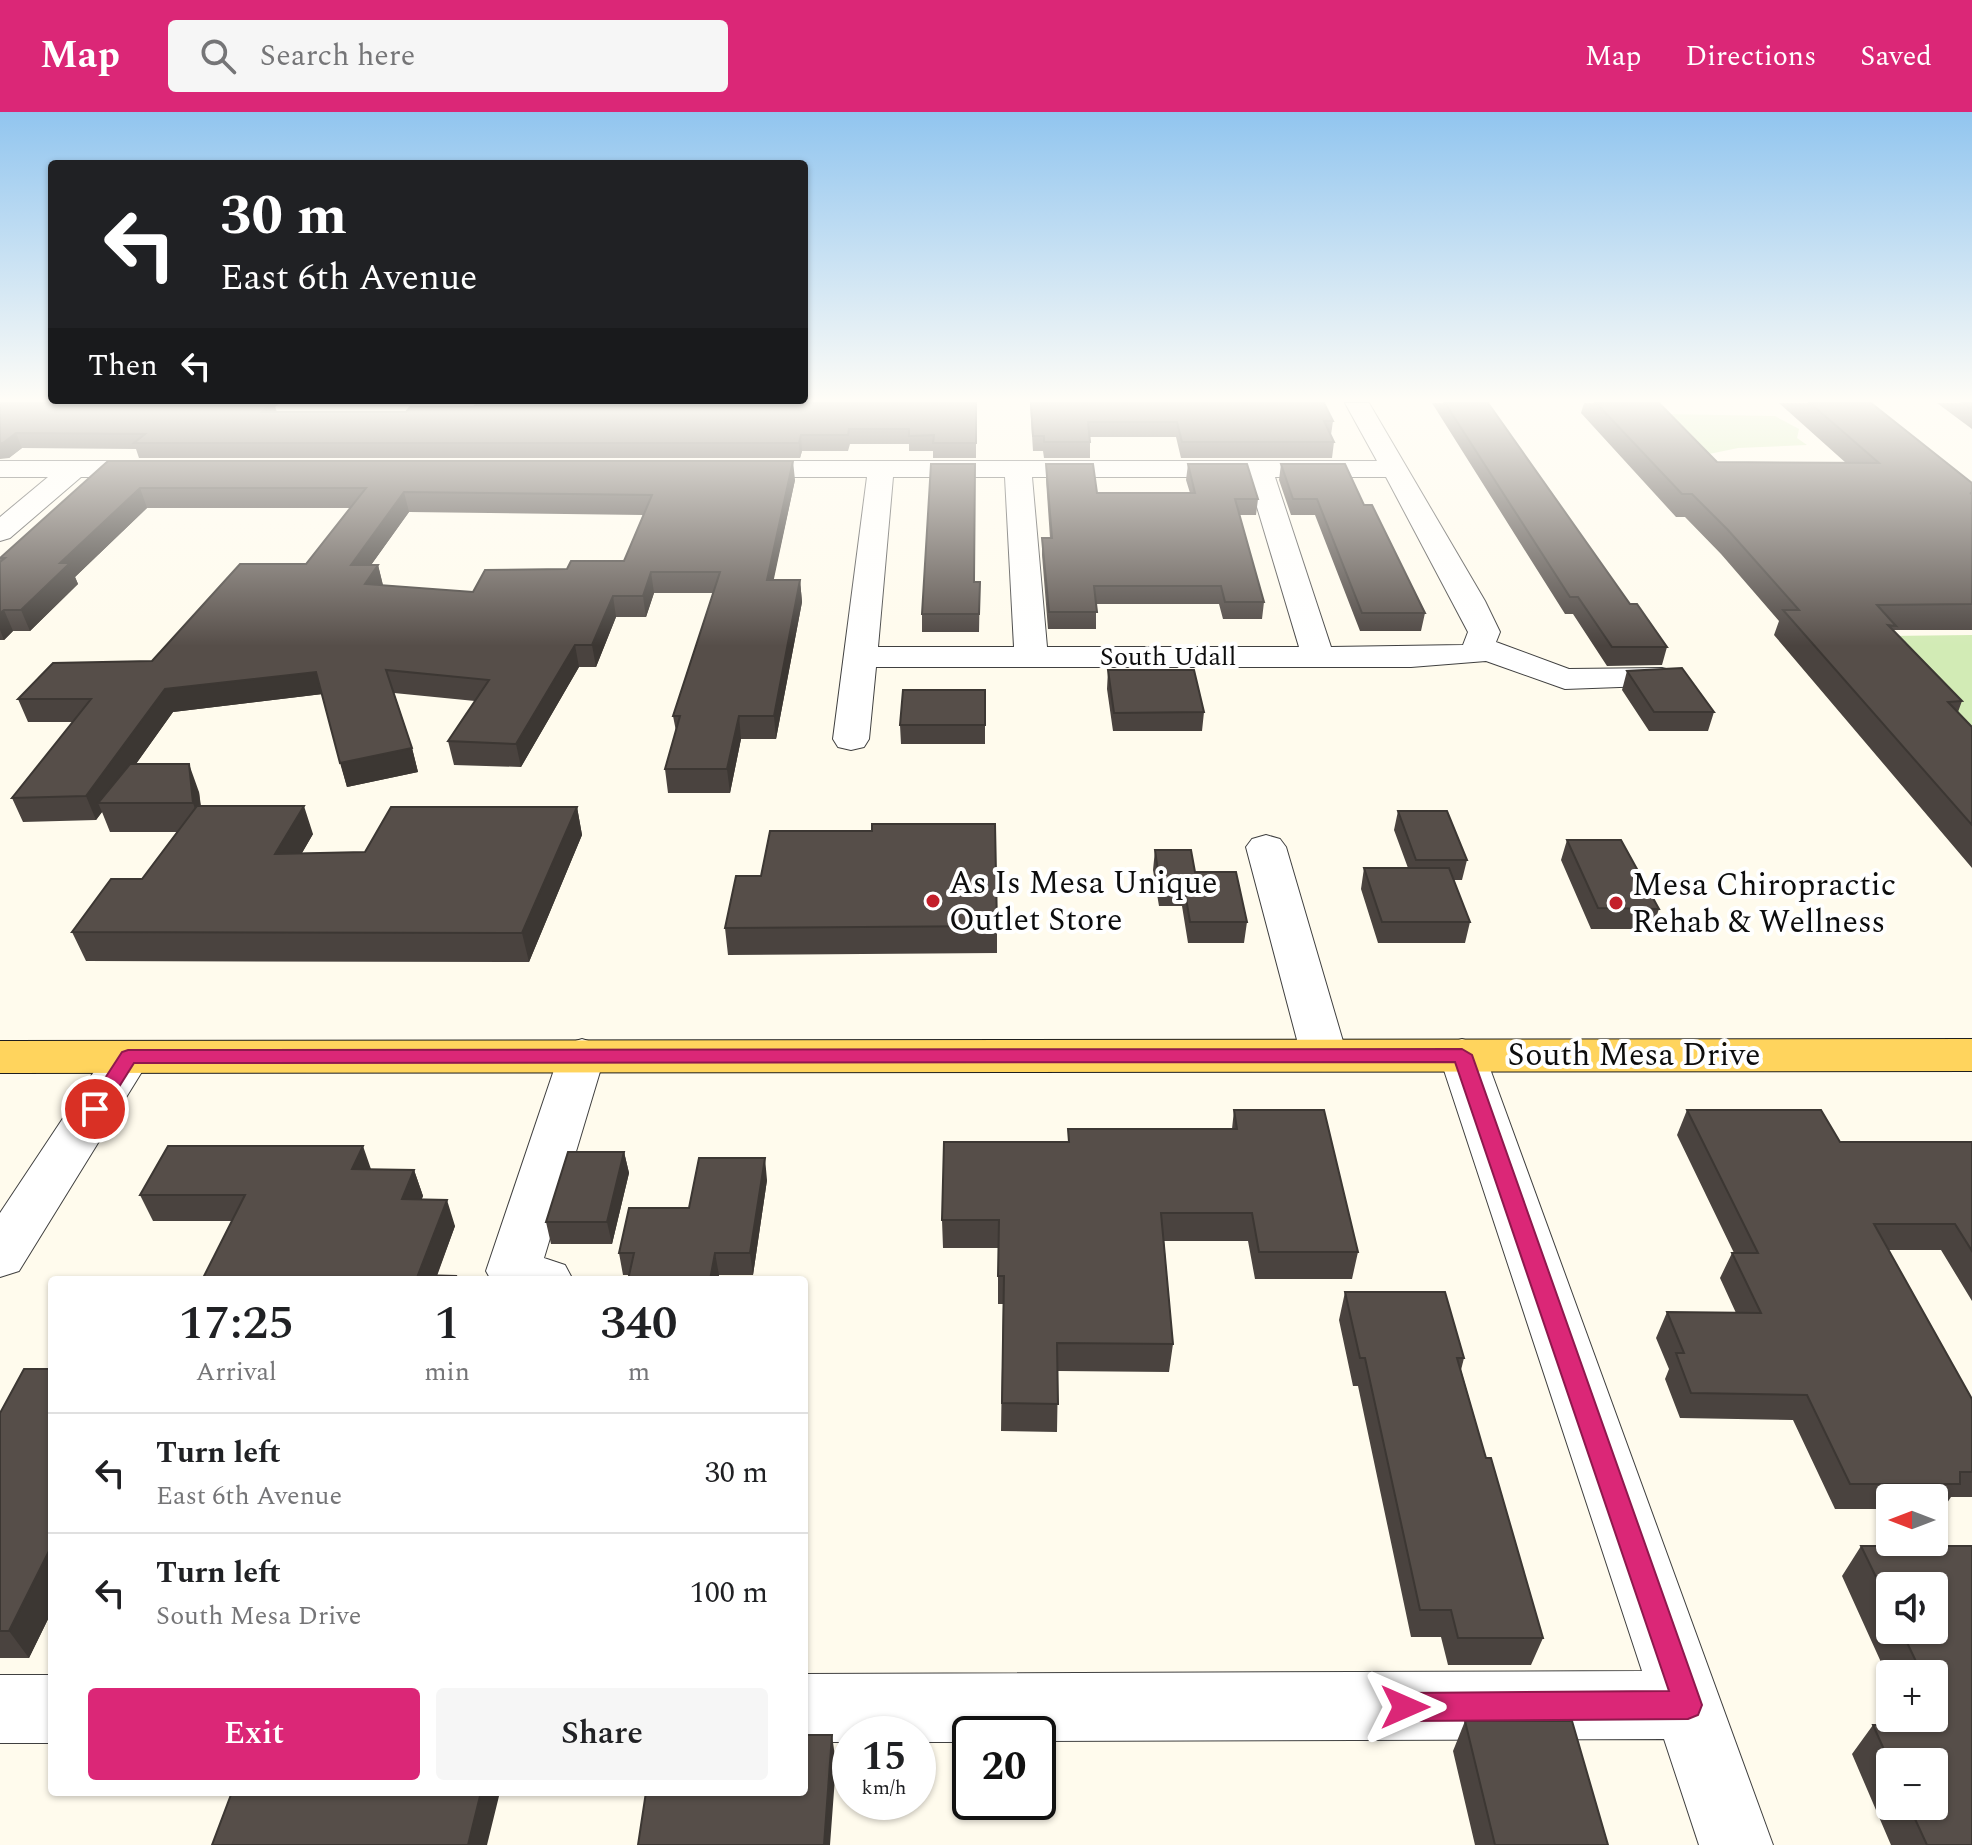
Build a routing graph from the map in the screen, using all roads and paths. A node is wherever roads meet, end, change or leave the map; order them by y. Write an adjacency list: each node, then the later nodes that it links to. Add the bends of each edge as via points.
1 (57, 484): 6 (street)
2 (879, 484): 9 (street)
3 (1019, 484): 8 (street)
4 (1264, 484): 10 (street)
5 (1402, 484): 7 (street, via 1484,632)
6 (0, 532)
7 (1476, 650): 10 (street, South Udall); 11 (street, via 1565,679)
8 (1031, 656): 9 (street, South Udall); 10 (street, South Udall)
9 (860, 657): 12 (street)
10 (1318, 657)
11 (1662, 678)
12 (851, 739)
13 (1266, 847): 15 (street)
14 (582, 1055): 15 (main road, South Mesa Drive); 18 (main road, South Mesa Drive); 21 (street, via 513,1271)
15 (1324, 1055): 16 (main road, South Mesa Drive)
16 (1462, 1055): 19 (main road, South Mesa Drive); 22 (street)
17 (0, 1057): 18 (main road, South Mesa Drive)
18 (128, 1057): 20 (street)
19 (1967, 1060)
20 (0, 1256)
21 (531, 1276)
22 (1688, 1705): 23 (street); 26 (street)
23 (808, 1708)
24 (0, 1709): 25 (street)
25 (48, 1709)
26 (1736, 1845)

